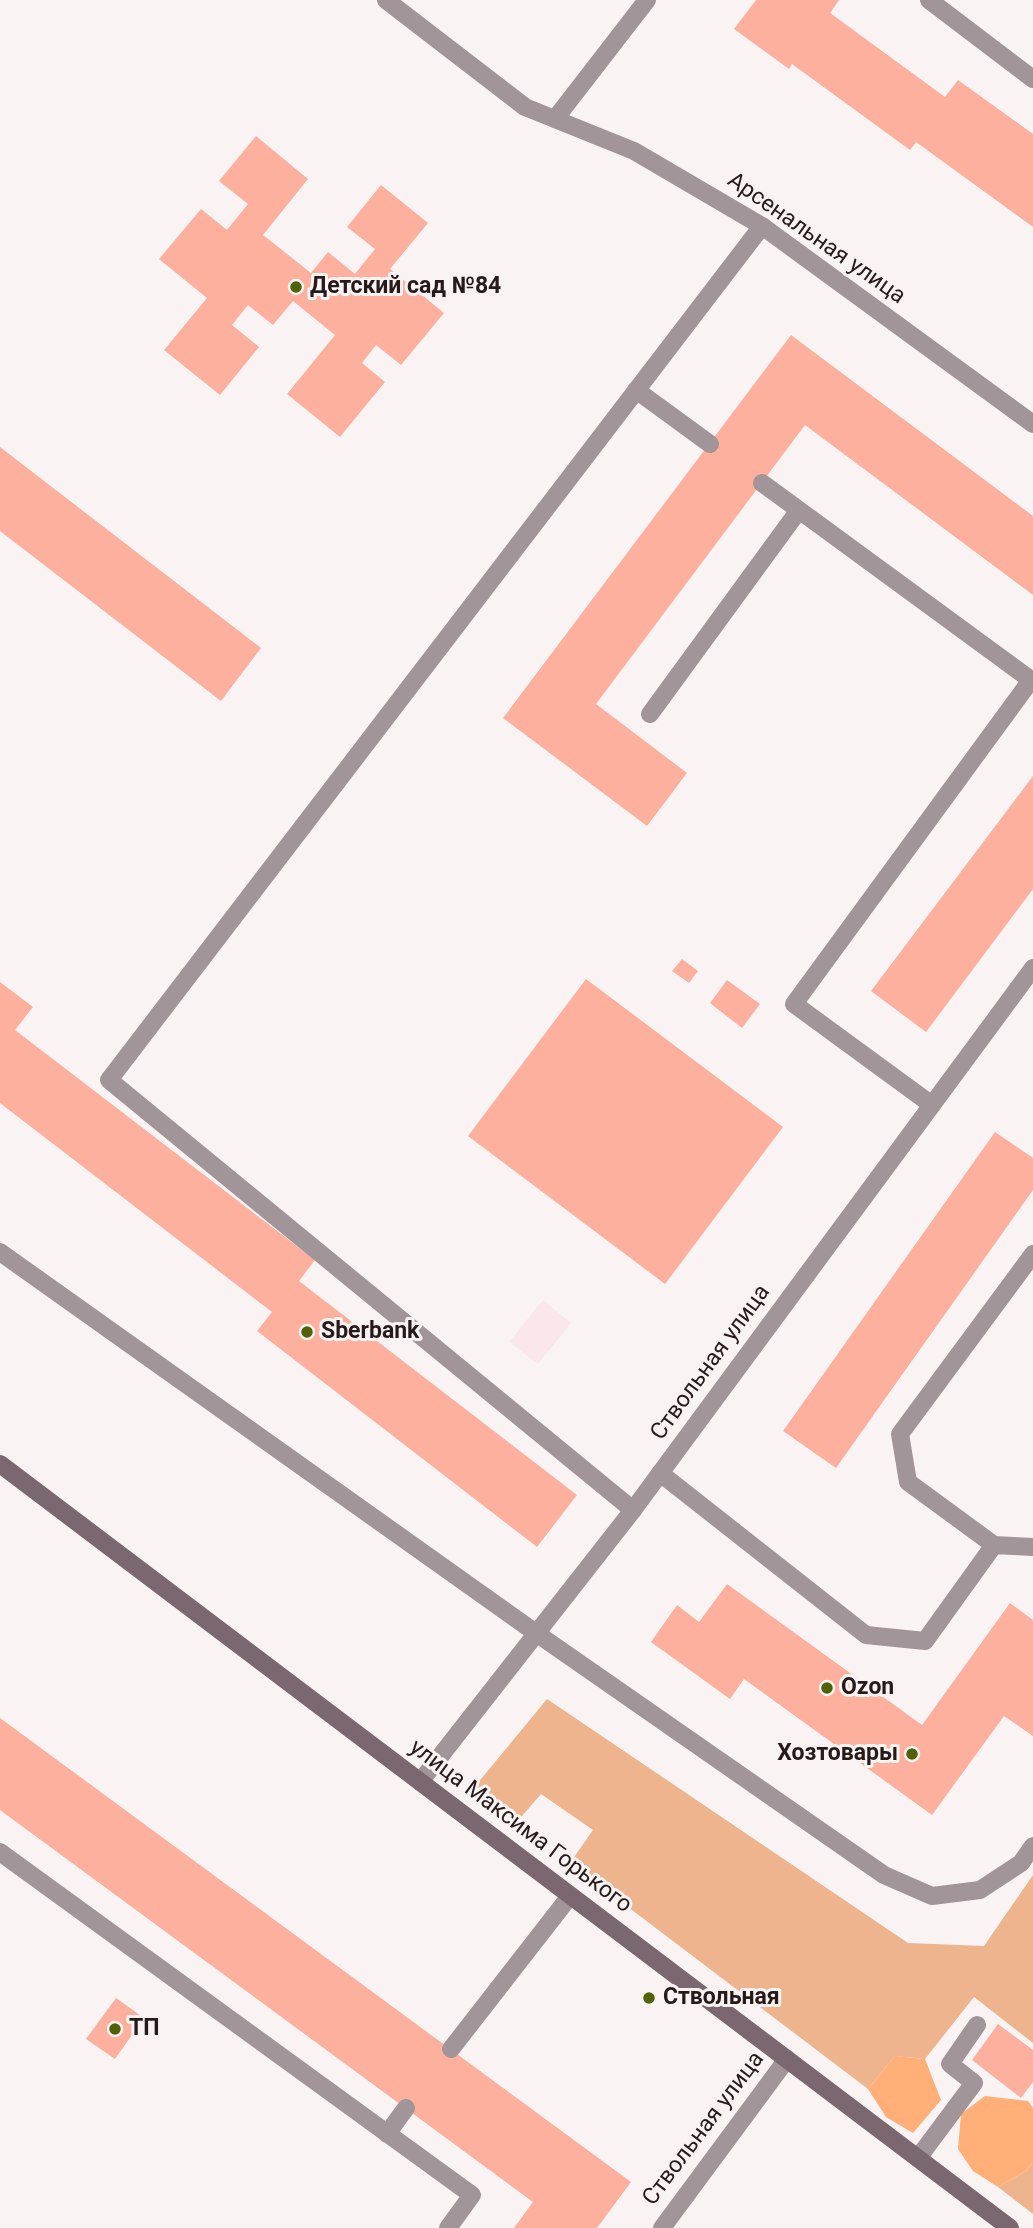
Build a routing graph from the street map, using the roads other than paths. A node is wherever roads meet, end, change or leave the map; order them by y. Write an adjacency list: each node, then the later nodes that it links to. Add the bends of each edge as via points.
1 (386, 0): 5 (street, Арсенальная улица, via 525,107)
2 (647, 0): 5 (street)
3 (929, 0): 4 (street)
4 (1033, 79)
5 (555, 119): 6 (street, Арсенальная улица, via 634,151)
6 (762, 226): 7 (street); 8 (street, Арсенальная улица)
7 (636, 390): 9 (street); 20 (street, via 109,1080)
8 (1033, 424)
9 (710, 444)
10 (762, 483): 11 (street)
11 (799, 510): 12 (street); 13 (street)
12 (1032, 680): 15 (street, via 794,1004)
13 (650, 714)
14 (1033, 968): 15 (street, Ствольная улица)
15 (932, 1105): 19 (street, Ствольная улица)
16 (0, 1252): 23 (street)
17 (1033, 1254): 21 (street, via 900,1434 908,1482)
18 (0, 1464): 24 (main road, улица Максима Горького)
19 (660, 1473): 20 (street, Ствольная улица); 21 (street, via 866,1635 925,1641)
20 (633, 1510): 23 (street, Ствольная улица)
21 (994, 1545): 22 (street)
22 (1033, 1546)
23 (536, 1633): 24 (street, Ствольная улица); 25 (street, via 884,1875 932,1895 980,1890 1021,1863)
24 (420, 1782): 27 (main road, улица Максима Горького)
25 (1033, 1846)
26 (0, 1852): 32 (street)
27 (570, 1896): 29 (street); 30 (main road, улица Максима Горького)
28 (976, 2025): 33 (street, via 950,2064 974,2083)
29 (451, 2049)
30 (787, 2059): 33 (main road, улица Максима Горького); 35 (street, Ствольная улица)
31 (406, 2108): 32 (street)
32 (387, 2134): 34 (street, via 472,2195)
33 (918, 2158): 36 (main road, улица Максима Горького)
34 (448, 2228)
35 (662, 2228)
36 (1010, 2228)

